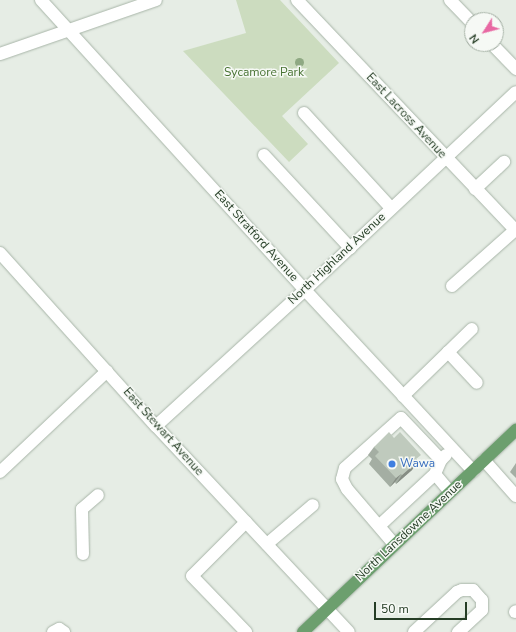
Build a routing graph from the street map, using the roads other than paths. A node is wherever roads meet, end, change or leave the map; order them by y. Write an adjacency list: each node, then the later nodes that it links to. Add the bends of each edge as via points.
1 (40, 0): 6 (street, East Stratford Avenue)
2 (156, 0): 6 (street)
3 (296, 0): 13 (street, East Lacross Avenue)
4 (457, 2): 5 (street)
5 (464, 12)
6 (67, 29): 8 (street); 21 (street, East Stratford Avenue)
7 (500, 52): 9 (street)
8 (0, 54)
9 (516, 69)
10 (516, 92): 13 (street, North Highland Avenue)
11 (304, 113): 16 (street)
12 (264, 155): 18 (street)
13 (445, 157): 15 (street, East Lacross Avenue); 16 (street, North Highland Avenue)
14 (504, 162): 15 (street)
15 (475, 189): 17 (street, East Lacross Avenue)
16 (391, 208): 18 (street, North Highland Avenue)
17 (515, 230): 20 (street)
18 (350, 248): 21 (street, North Highland Avenue)
19 (0, 253): 24 (street, East Stewart Avenue)
20 (452, 286)
21 (305, 290): 26 (street, East Stratford Avenue); 27 (street, North Highland Avenue)
22 (472, 329): 23 (street)
23 (448, 352): 25 (street); 26 (street)
24 (107, 371): 27 (street, East Stewart Avenue); 32 (street)
25 (477, 383)
26 (403, 396): 29 (street, East Stratford Avenue)
27 (156, 426): 39 (street, East Stewart Avenue)
28 (516, 430): 31 (main road, North Lansdowne Avenue)
29 (453, 449): 30 (street); 33 (street, East Stratford Avenue)
30 (441, 460): 34 (street); 40 (street, via 401,418 345,468 342,479 347,489)
31 (484, 460): 33 (main road, North Lansdowne Avenue); 37 (street)
32 (1, 470)
33 (472, 471): 35 (main road, North Lansdowne Avenue)
34 (435, 474): 35 (street); 40 (street)
35 (450, 492): 42 (main road, North Lansdowne Avenue)
36 (98, 495): 43 (street, via 82,508)
37 (516, 496)
38 (313, 505): 41 (street)
39 (246, 522): 41 (street, East Stewart Avenue); 47 (street, via 192,576)
40 (379, 526): 42 (street)
41 (267, 544): 44 (street, East Stewart Avenue)
42 (394, 544): 44 (main road, North Lansdowne Avenue)
43 (83, 554)
44 (327, 608): 48 (main road, North Lansdowne Avenue); 49 (street, East Stewart Avenue)
45 (53, 632): 46 (street, via 59,629)
46 (64, 632)
47 (246, 632)
48 (303, 632)
49 (349, 632)
50 (414, 632): 51 (street, via 457,592 473,590 482,600 482,610)
51 (458, 632)

